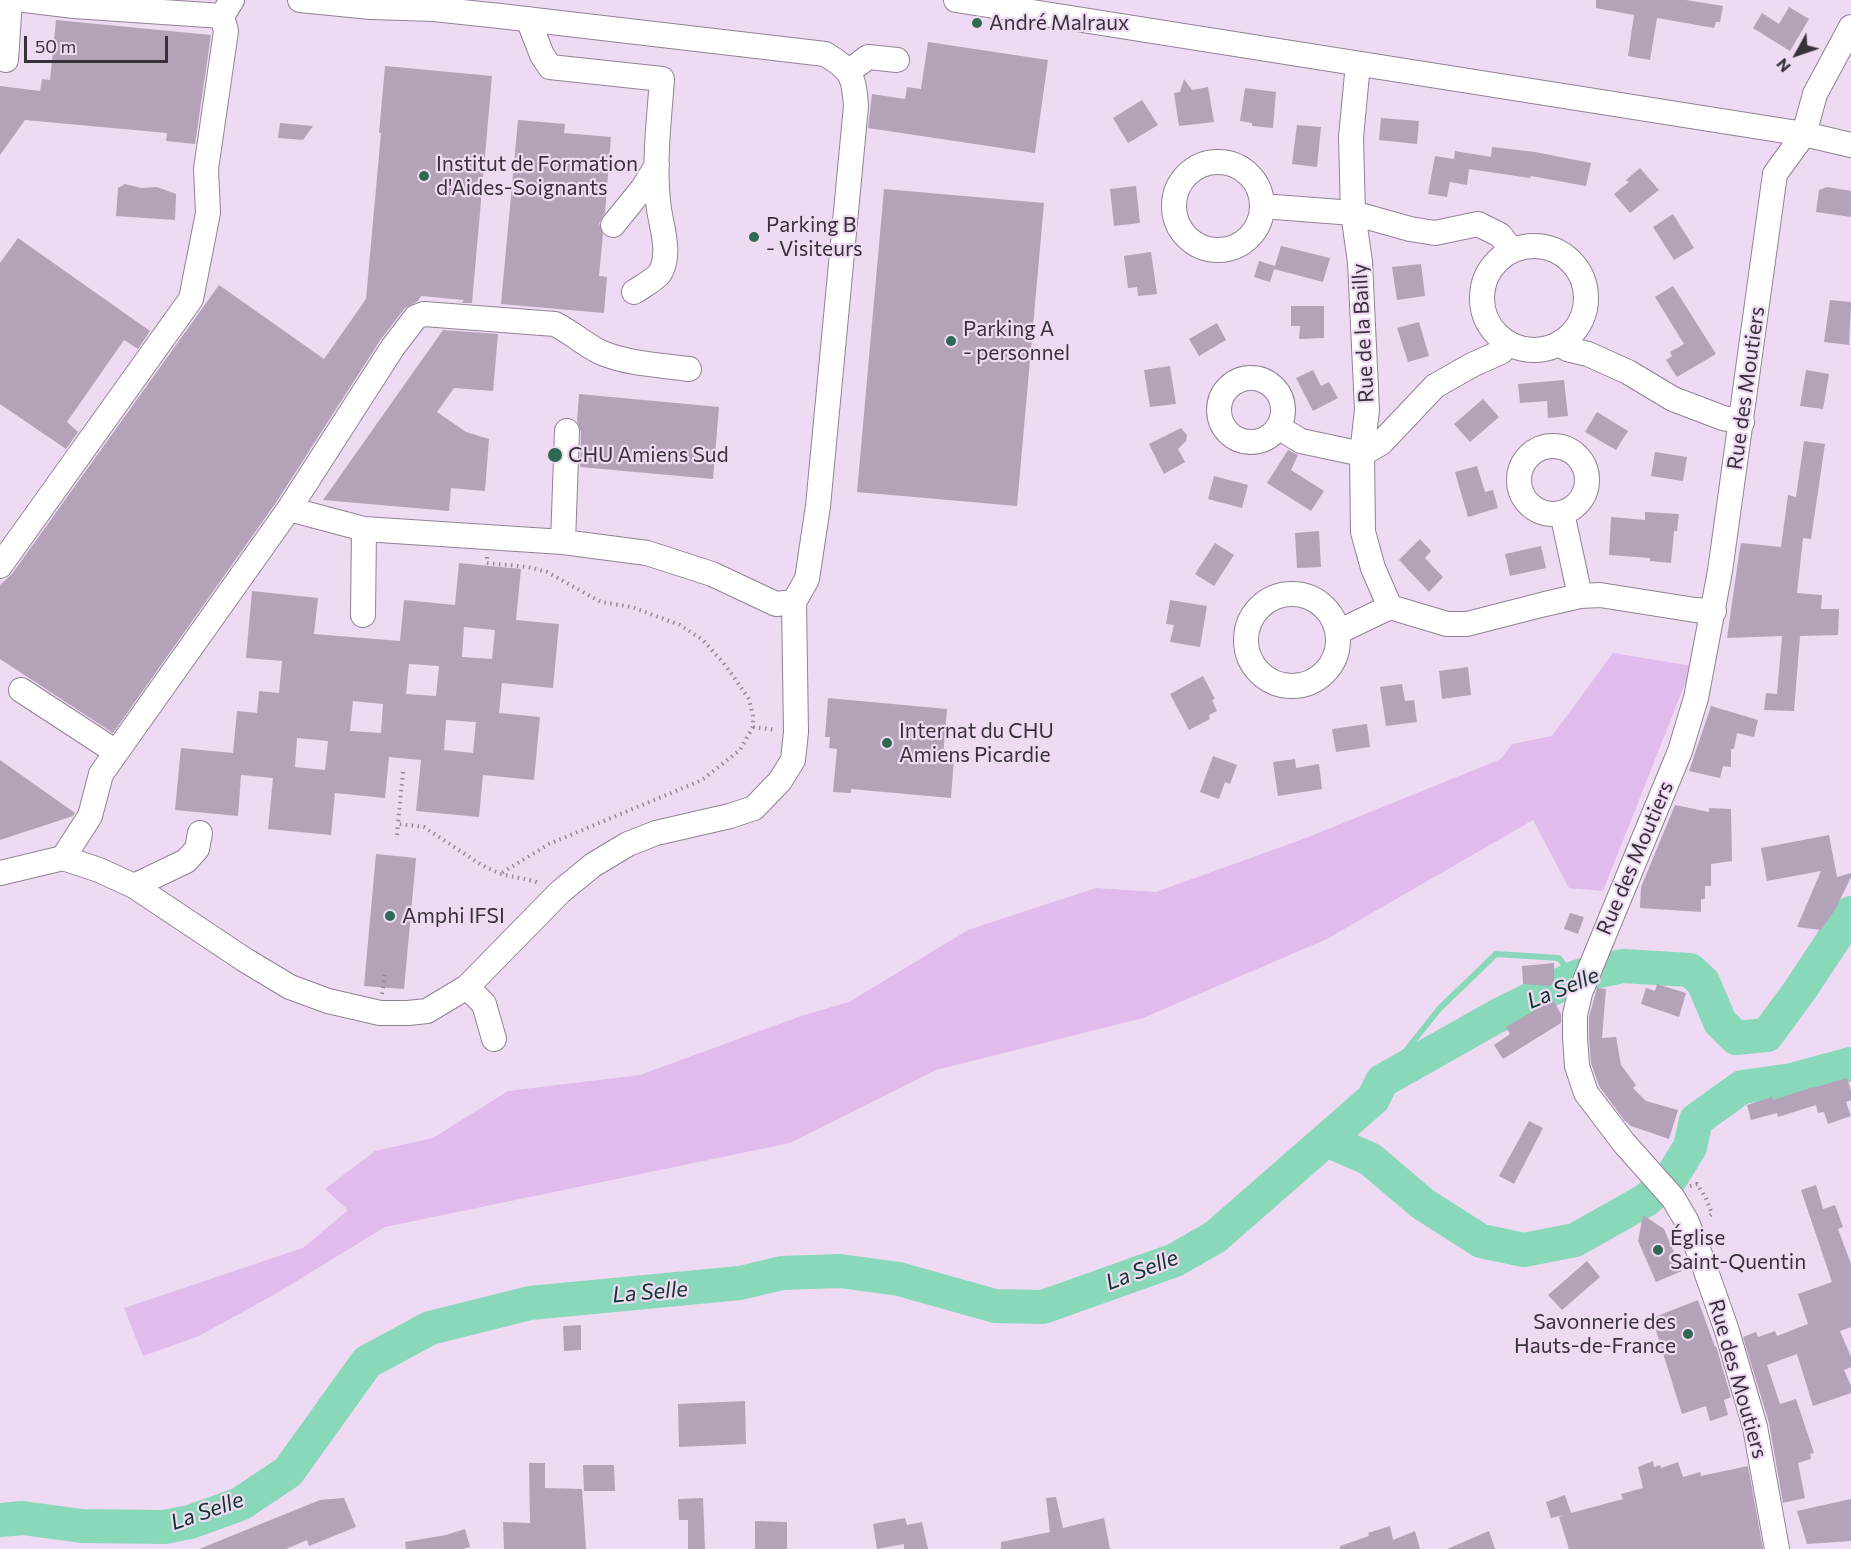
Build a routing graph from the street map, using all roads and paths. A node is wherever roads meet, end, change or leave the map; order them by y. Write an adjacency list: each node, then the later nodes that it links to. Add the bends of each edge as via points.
1 (10, 0): 11 (street)
2 (25, 0): 5 (street, via 74,6)
3 (300, 0): 6 (street, via 371,7)
4 (956, 0): 8 (street)
5 (229, 4): 35 (street, via 206,168 208,213 191,299)
6 (433, 5): 7 (street)
7 (462, 6): 9 (street)
8 (1048, 8): 13 (street)
9 (528, 19): 14 (street, via 825,54 844,65); 17 (street, via 550,67 662,79)
10 (1851, 27): 15 (street, via 1815,94)
11 (6, 60)
12 (897, 60): 14 (street, via 868,57)
13 (1358, 64): 15 (street); 19 (street, Rue de la Bailly, via 1351,137)
14 (848, 72): 37 (street, via 855,84 856,106 818,506 807,579)
15 (1804, 134): 16 (street); 26 (street, Rue des Moutiers, via 1775,174)
16 (1851, 145)
17 (657, 165): 20 (street); 22 (street, via 665,239 663,262 659,274)
18 (1262, 206): 19 (street)
19 (1353, 213): 21 (street, via 1436,233 1478,224 1500,235); 29 (street, Rue de la Bailly, via 1360,262 1367,410)
20 (613, 225)
21 (1512, 250): 23 (street, via 1488,272 1482,296 1486,319); 24 (street, via 1546,247 1562,254 1580,274 1586,299 1582,316 1574,332)
22 (634, 292)
23 (1507, 343): 24 (street, via 1534,350); 29 (street, via 1500,352 1435,386 1381,443)
24 (1560, 343): 26 (street, via 1628,372 1673,399)
25 (689, 369): 30 (street, via 615,358 555,324 424,314 416,318 393,347)
26 (1742, 423): 39 (street, Rue des Moutiers)
27 (1278, 427): 29 (street, via 1301,441)
28 (567, 431): 34 (street)
29 (1362, 454): 38 (street, Rue de la Bailly, via 1363,532)
30 (289, 509): 32 (street); 43 (street)
31 (1562, 513): 36 (street)
32 (364, 529): 33 (street); 40 (street)
33 (488, 537): 34 (street); 50 (path, via 486,563 547,572 601,602 632,607 680,625 703,640 749,699 753,716 753,728 740,750 702,780 549,844)
34 (563, 542): 37 (street, via 647,553 712,574 776,604)
35 (0, 566)
36 (1580, 596): 38 (street, via 1467,624 1447,624); 39 (street, via 1600,595)
37 (794, 602): 52 (street, via 796,732 793,760 780,782 754,808 628,844 593,865)
38 (1390, 607): 41 (street)
39 (1713, 611): 55 (street, Rue des Moutiers, via 1696,698 1680,751 1580,993 1575,1037 1577,1066 1586,1093 1673,1198 1686,1220 1727,1331 1755,1427)
40 (363, 615)
41 (1338, 632)
42 (21, 690): 43 (street)
43 (116, 752): 48 (street, via 101,774 90,816)
44 (403, 772): 45 (path)
45 (398, 824): 47 (path); 50 (path, via 424,827)
46 (200, 833): 51 (street, via 197,849 186,861)
47 (397, 835)
48 (63, 858): 49 (street); 51 (street)
49 (0, 873)
50 (500, 874): 52 (path, via 534,881)
51 (134, 886): 53 (street, via 254,966 290,987 328,1001 380,1013 427,1011)
52 (560, 892): 53 (street)
53 (467, 987): 54 (street, via 484,1004)
54 (494, 1039)
55 (1777, 1549)

